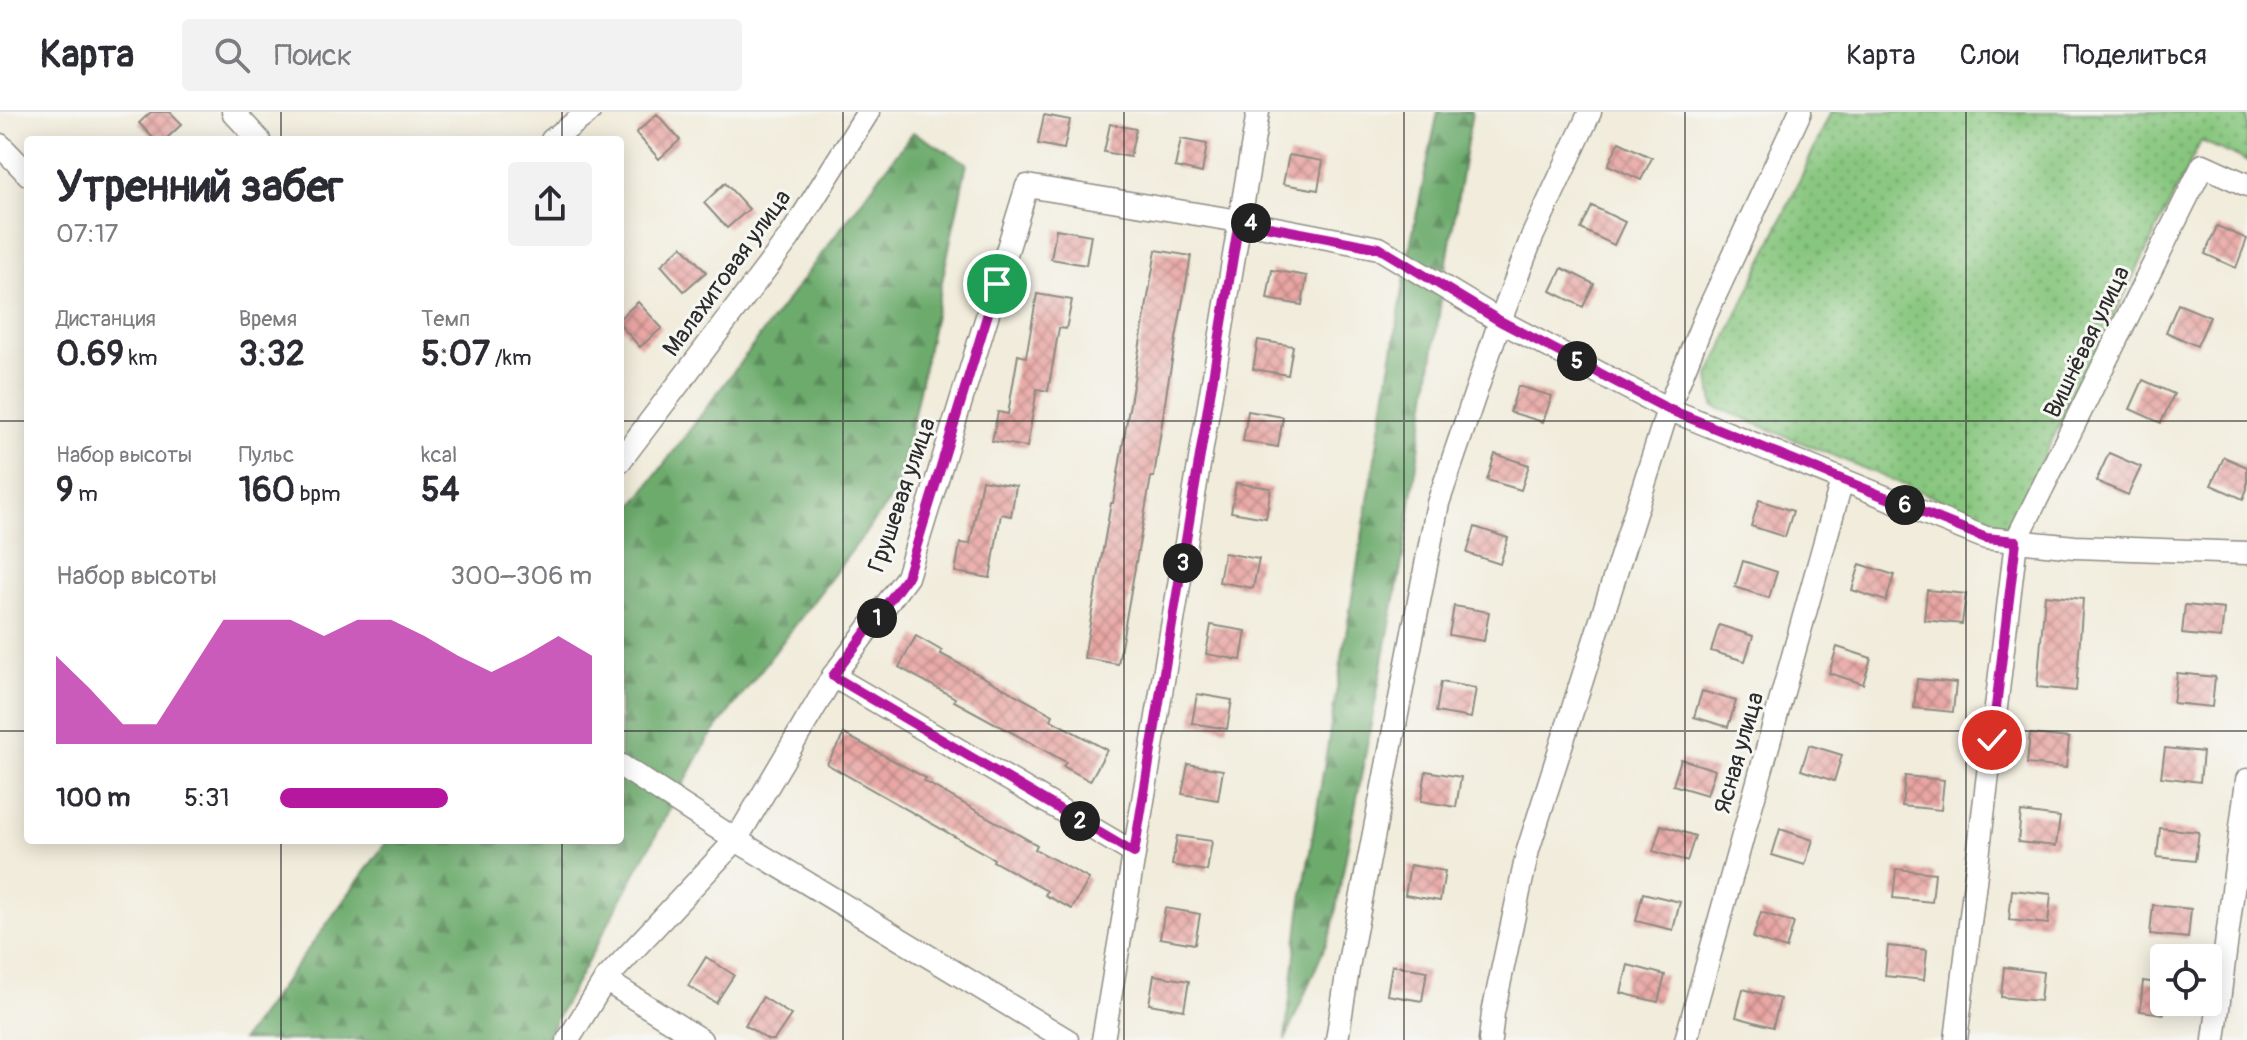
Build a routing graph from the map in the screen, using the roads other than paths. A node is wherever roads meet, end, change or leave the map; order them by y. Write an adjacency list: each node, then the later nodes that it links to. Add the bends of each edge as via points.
1 (233, 112): 7 (street)
2 (589, 112): 8 (street)
3 (868, 112): 15 (street, Малахитовая улица, via 789,238)
4 (1258, 112): 12 (street)
5 (1590, 112): 13 (street)
6 (1800, 112): 14 (street)
7 (255, 136)
8 (557, 136)
9 (0, 145): 10 (street)
10 (24, 170)
11 (2247, 185): 17 (street, Вишнёвая улица, via 2203,165)
12 (1239, 221): 13 (street, via 1379,248); 19 (street, Грушевая улица, via 1027,186 907,577); 23 (street)
13 (1500, 321): 14 (street); 29 (street, via 1438,503)
14 (1668, 409): 16 (street); 30 (street, via 1528,850)
15 (624, 456)
16 (1842, 480): 17 (street, via 1986,538); 31 (street, Ясная улица)
17 (2016, 541): 18 (street); 32 (street)
18 (2247, 553)
19 (833, 676): 22 (street); 23 (street)
20 (624, 768): 22 (street)
21 (2247, 780): 33 (street)
22 (736, 840): 24 (street); 27 (street)
23 (1134, 853): 28 (street)
24 (605, 980): 25 (street); 26 (street)
25 (568, 1040)
26 (701, 1040)
27 (1067, 1040)
28 (1103, 1040)
29 (1337, 1040)
30 (1490, 1040)
31 (1686, 1040)
32 (1956, 1040)
33 (2214, 1040)

